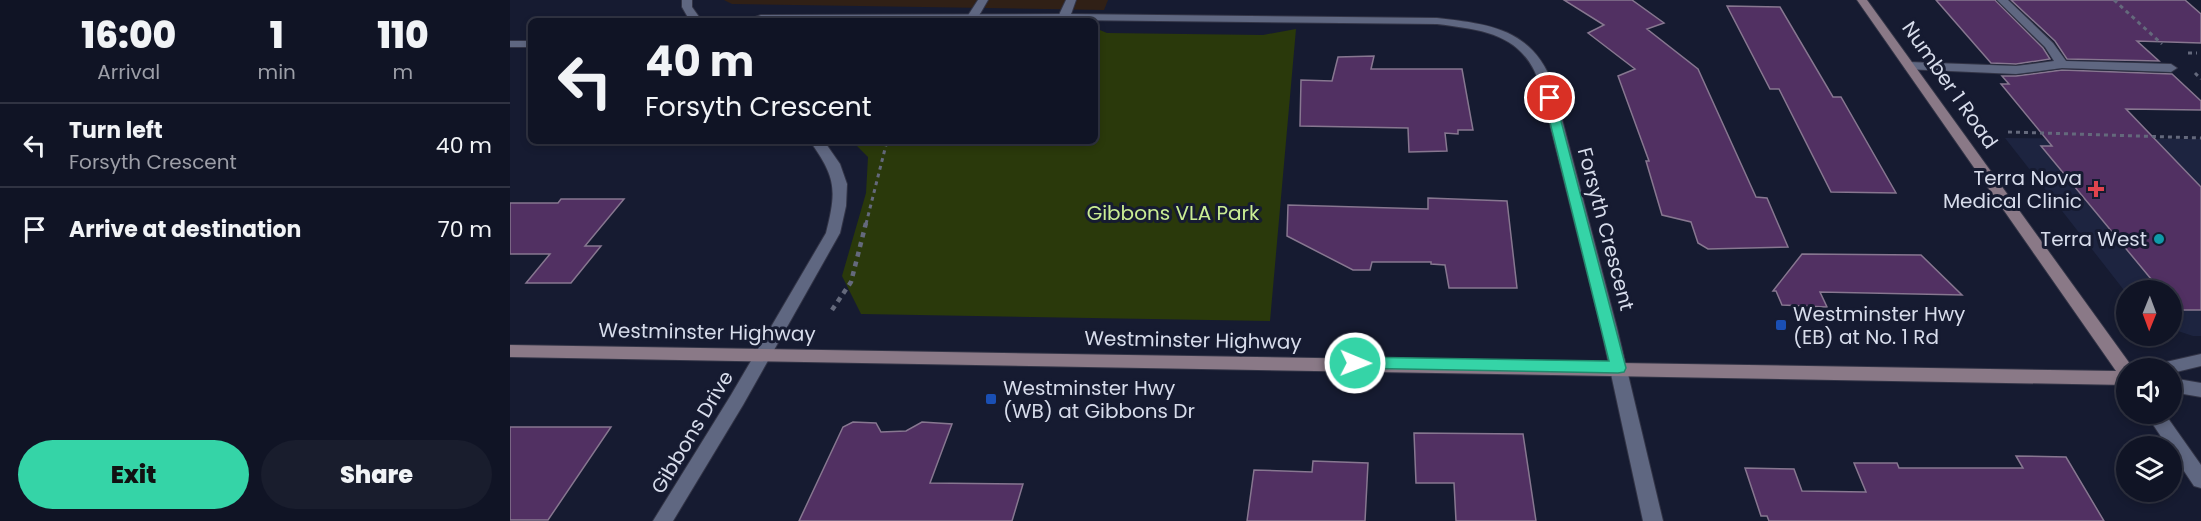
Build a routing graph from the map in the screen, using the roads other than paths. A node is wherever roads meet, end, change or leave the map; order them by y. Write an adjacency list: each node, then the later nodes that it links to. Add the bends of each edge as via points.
1 (687, 0): 8 (street)
2 (983, 0): 6 (street)
3 (1071, 0): 7 (street)
4 (1862, 0): 13 (main road, Number 1 Road)
5 (2002, 0): 12 (street, via 2049,45)
6 (973, 17): 7 (street, Forsyth Crescent); 9 (street, Forsyth Crescent)
7 (1064, 17): 21 (street, Forsyth Crescent, via 1437,21 1481,26 1515,40 1533,56 1546,80)
8 (694, 18)
9 (761, 18)
10 (510, 44): 11 (street)
11 (528, 44)
12 (2062, 64): 13 (street, via 2016,70); 14 (street)
13 (1909, 66): 18 (main road, Number 1 Road)
14 (2171, 68)
15 (819, 144): 17 (street, Gibbons Drive, via 842,185 833,233)
16 (510, 351): 17 (main road, Westminster Highway)
17 (763, 354): 21 (main road, Westminster Highway); 27 (street, Gibbons Drive)
18 (2116, 358)
19 (2201, 360): 20 (street)
20 (2182, 364)
21 (1618, 368): 22 (main road, Westminster Highway); 28 (street, Forsyth Crescent)
22 (2116, 378)
23 (2182, 387): 24 (street)
24 (2201, 390)
25 (2162, 424): 26 (street)
26 (2201, 480)
27 (663, 521)
28 (1653, 521)

